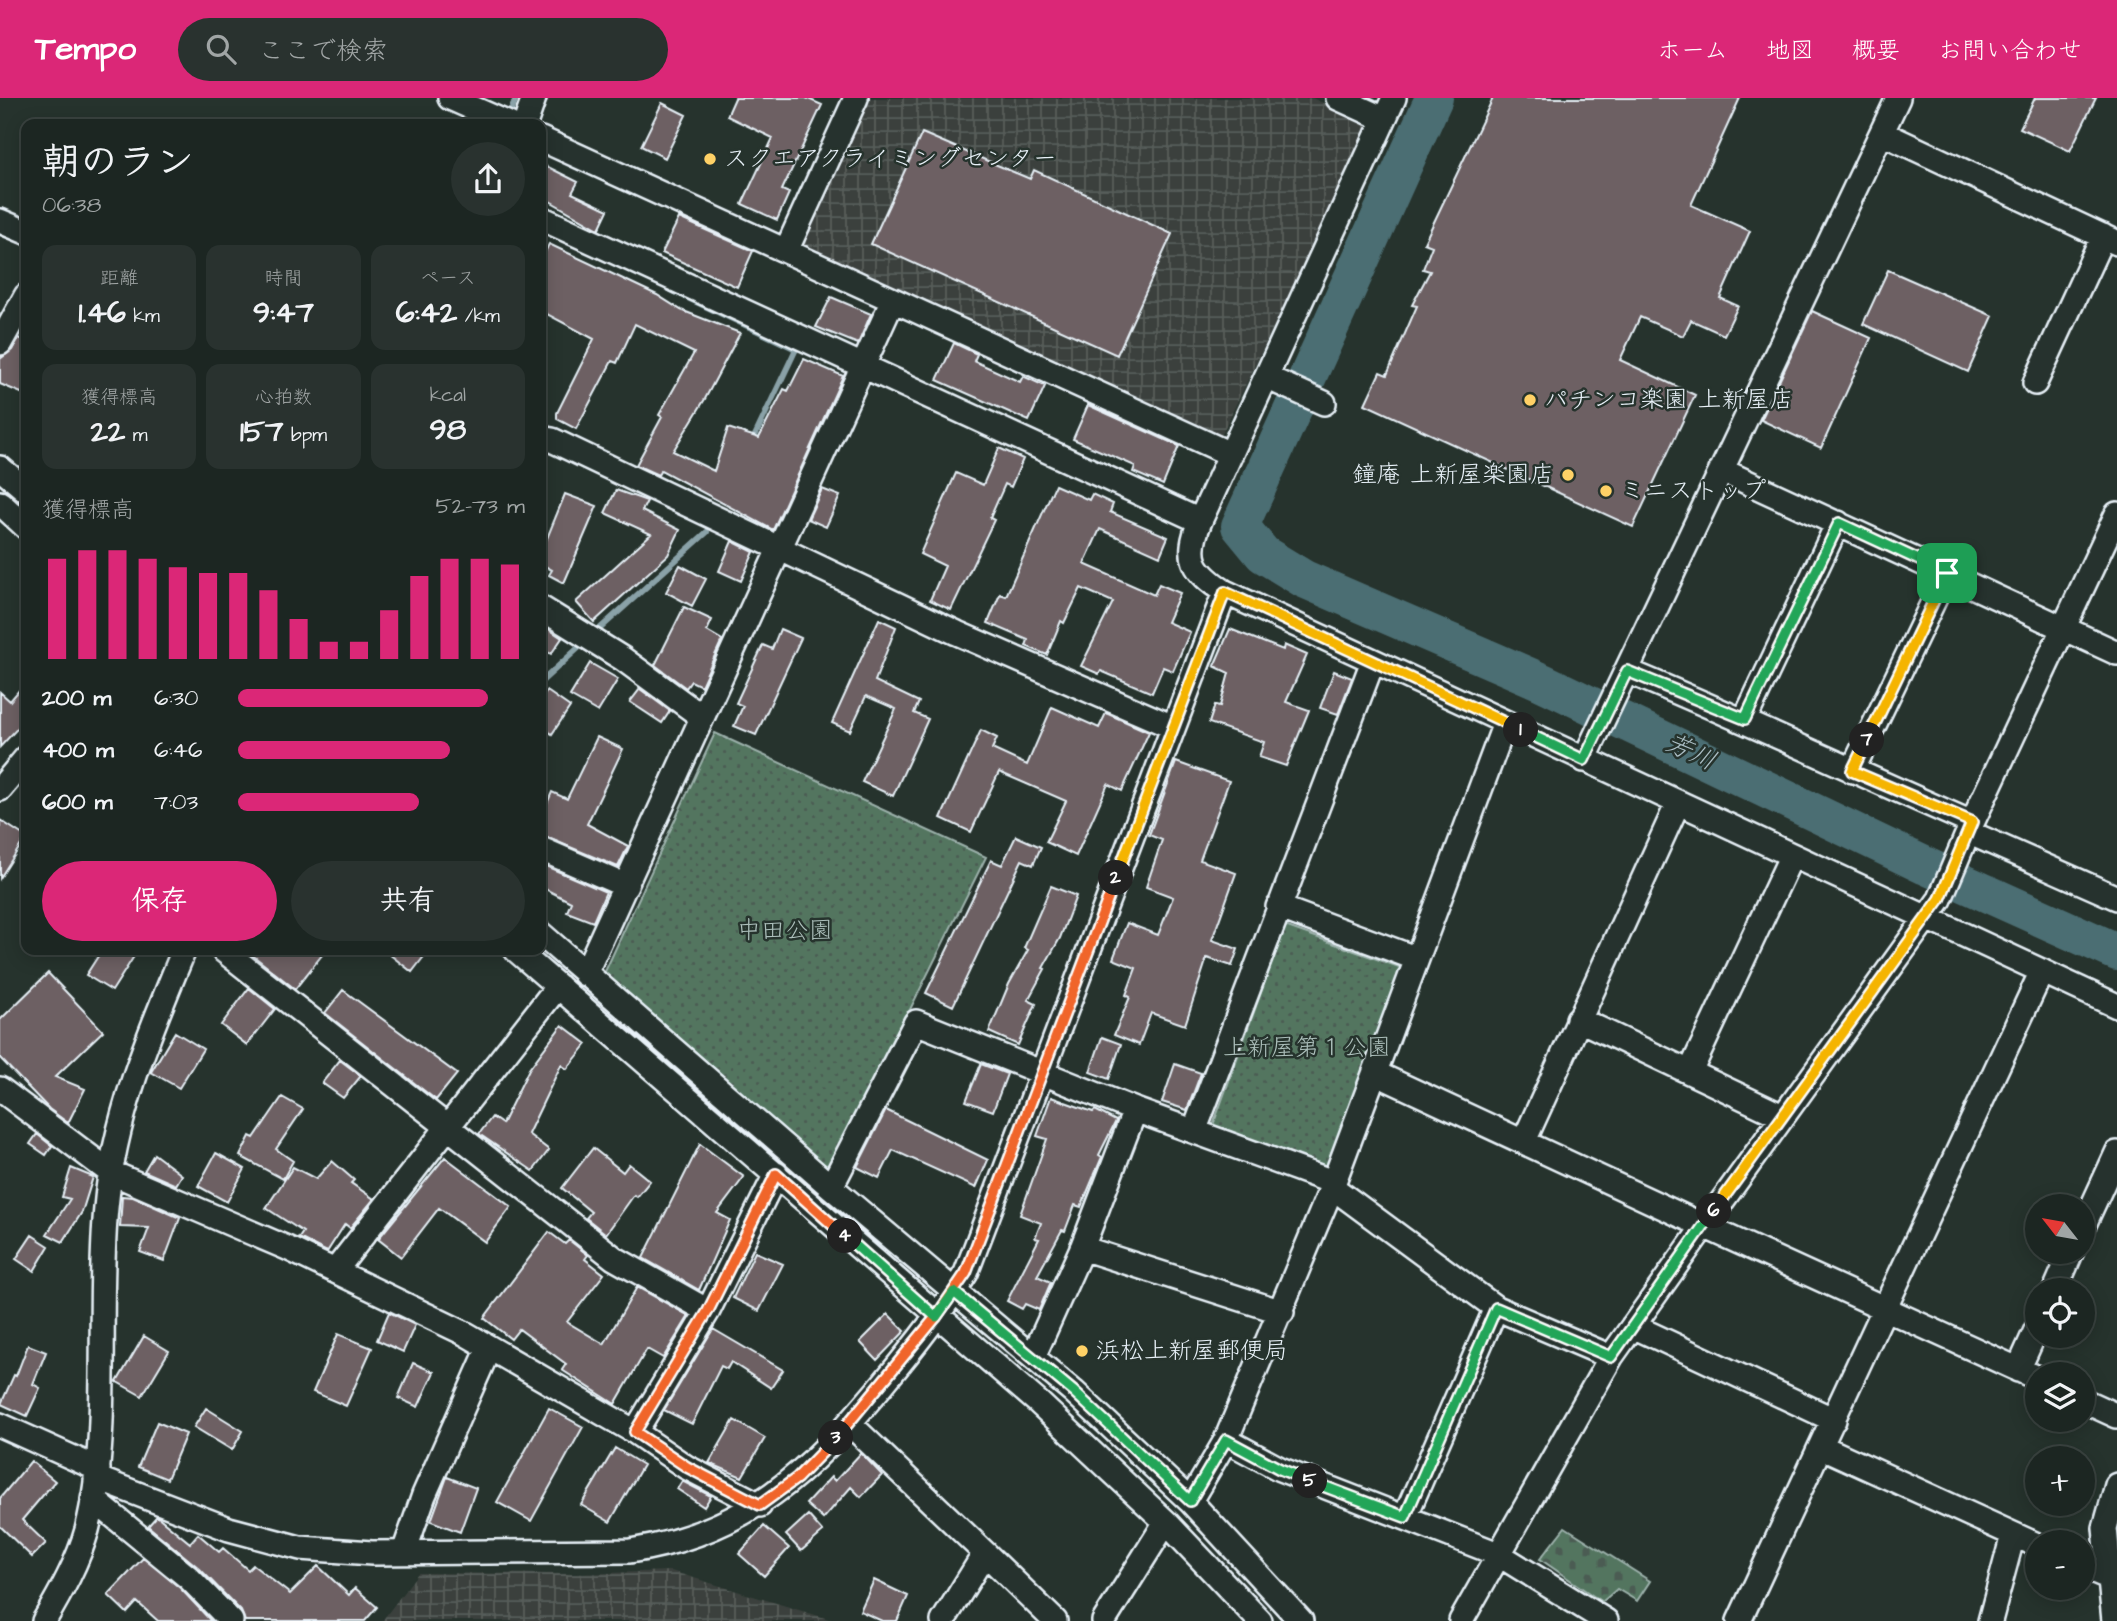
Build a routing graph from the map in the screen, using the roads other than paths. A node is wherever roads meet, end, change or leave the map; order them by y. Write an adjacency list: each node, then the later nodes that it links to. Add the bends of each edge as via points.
1 (450, 98): 7 (street)
2 (534, 98): 8 (street)
3 (856, 98): 15 (street)
4 (1338, 98): 6 (street)
5 (1898, 98): 9 (street)
6 (1389, 108): 20 (street)
7 (498, 119)
8 (527, 119)
9 (1882, 133): 14 (street); 26 (street)
10 (546, 141): 15 (street)
11 (546, 220): 19 (street)
12 (0, 221): 13 (street)
13 (21, 230)
14 (2110, 240): 21 (street)
15 (786, 251): 16 (street)
16 (893, 300): 19 (street); 24 (street)
17 (21, 305): 18 (street)
18 (0, 343)
19 (861, 367): 30 (street); 33 (street)
20 (1272, 379): 22 (street); 24 (street)
21 (2035, 383)
22 (1324, 404)
23 (546, 440): 33 (street)
24 (1230, 454): 30 (street)
25 (0, 468): 27 (street)
26 (1721, 470): 32 (street); 40 (street)
27 (21, 486)
28 (0, 503): 31 (street)
29 (2117, 514): 37 (street)
30 (1200, 521): 35 (street, via 1192,544 1193,559 1201,574)
31 (21, 522)
32 (1839, 523): 34 (street); 42 (street)
33 (779, 548): 41 (street); 44 (street, via 957,633)
34 (1947, 573): 37 (street); 47 (street)
35 (1225, 592): 39 (street); 44 (street)
36 (546, 611): 41 (street)
37 (2063, 628): 38 (street); 50 (street)
38 (2117, 653)
39 (1373, 661): 43 (street); 55 (street)
40 (1623, 679): 42 (street); 45 (street)
41 (702, 718): 53 (street)
42 (1745, 719): 47 (street)
43 (1505, 723): 45 (street); 61 (street)
44 (1173, 727): 69 (street)
45 (1588, 753): 49 (street)
46 (21, 762): 48 (street)
47 (1852, 771): 50 (street)
48 (3, 777)
49 (1678, 803): 52 (street); 66 (street)
50 (1968, 831): 54 (street); 56 (street)
51 (546, 851): 53 (street)
52 (1791, 857): 56 (street); 67 (street)
53 (626, 886): 63 (street)
54 (2117, 898)
55 (1278, 907): 61 (street); 74 (street)
56 (1934, 907): 62 (street); 72 (street)
57 (546, 939): 63 (street)
58 (182, 955): 77 (street, via 132,1079)
59 (229, 955): 73 (street)
60 (522, 955): 64 (street)
61 (1416, 958): 68 (street)
62 (2042, 971): 65 (street); 87 (street)
63 (585, 974): 80 (street)
64 (558, 986): 73 (street); 78 (street)
65 (2117, 1006)
66 (1578, 1019): 67 (street); 75 (street)
67 (1691, 1070): 72 (street)
68 (1375, 1073): 75 (street); 79 (street)
69 (1042, 1074): 71 (street); 80 (street, via 916,1022); 85 (street, via 975,1251)
70 (0, 1089): 77 (street)
71 (1135, 1110): 74 (street); 83 (street)
72 (1782, 1116): 82 (street)
73 (448, 1128): 84 (street); 88 (street, via 614,1258)
74 (1195, 1129): 79 (street)
75 (1524, 1141): 82 (street)
76 (2117, 1153): 81 (street)
77 (110, 1172): 84 (street); 104 (street)
78 (776, 1174): 88 (street); 90 (street)
79 (1332, 1185): 86 (street); 89 (street)
80 (831, 1186): 85 (street)
81 (2095, 1201)
82 (1704, 1226): 87 (street); 91 (street)
83 (1082, 1248): 89 (street); 93 (street)
84 (335, 1271): 92 (street)
85 (954, 1292): 90 (street); 93 (street)
86 (1496, 1308): 94 (street); 108 (street)
87 (1884, 1309): 95 (street); 98 (street)
88 (708, 1311): 101 (street)
89 (1282, 1312): 102 (street)
90 (936, 1317): 99 (street); 109 (street, via 1039,1403)
91 (1633, 1326): 94 (street); 98 (street)
92 (489, 1348): 101 (street); 112 (street)
93 (1033, 1357): 106 (street)
94 (1611, 1357): 114 (street)
95 (2025, 1373)
96 (2095, 1405): 97 (street)
97 (2117, 1416)
98 (1834, 1420): 103 (street)
99 (850, 1424): 107 (street, via 797,1478); 113 (street)
100 (0, 1425): 104 (street)
101 (635, 1432): 107 (street, via 687,1467)
102 (1226, 1440): 106 (street); 108 (street, via 1280,1469)
103 (1822, 1447): 110 (street); 126 (street)
104 (96, 1482): 112 (street, via 284,1544); 117 (street, via 79,1552); 118 (street)
105 (2117, 1485): 116 (street, via 2105,1528)
106 (1190, 1501): 123 (street)
107 (760, 1505): 112 (street, via 702,1534 630,1551)
108 (1405, 1517): 114 (street)
109 (1166, 1522): 121 (street); 122 (street)
110 (2013, 1535): 111 (street); 127 (street)
111 (2025, 1540)
112 (404, 1552)
113 (985, 1553): 119 (street); 120 (street)
114 (1498, 1554): 124 (street); 125 (street)
115 (2095, 1572): 116 (street)
116 (2110, 1578): 128 (street)
117 (44, 1621)
118 (231, 1621)
119 (943, 1621)
120 (1055, 1621)
121 (1104, 1621)
122 (1260, 1621)
123 (1301, 1621)
124 (1461, 1621)
125 (1606, 1621)
126 (1740, 1621)
127 (1990, 1621)
128 (2113, 1621)

